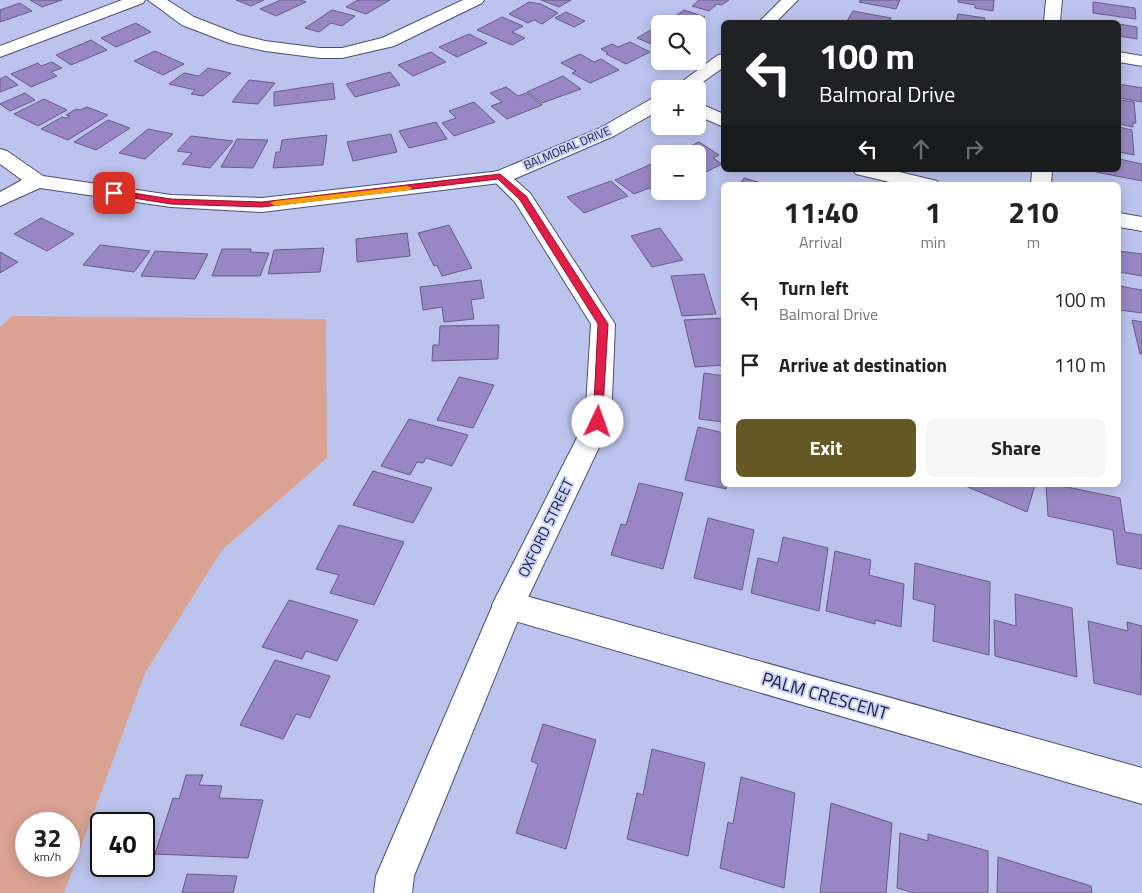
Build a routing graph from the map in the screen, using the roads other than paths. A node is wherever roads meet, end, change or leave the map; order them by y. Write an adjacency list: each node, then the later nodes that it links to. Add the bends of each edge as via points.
1 (137, 0): 8 (street)
2 (156, 0): 3 (street, via 188,21 235,39 265,46 342,54 388,42)
3 (476, 0)
4 (790, 0): 6 (street)
5 (1054, 0): 7 (street)
6 (769, 20)
7 (1052, 20)
8 (0, 52)
9 (1121, 57): 11 (street)
10 (721, 61): 12 (street)
11 (1142, 61)
12 (694, 80)
13 (651, 107): 18 (street, BALMORAL DRIVE, via 607,132)
14 (706, 113): 15 (street)
15 (721, 120)
16 (0, 155): 19 (street, BALMORAL DRIVE)
17 (872, 172): 20 (street)
18 (500, 177): 19 (street, BALMORAL DRIVE, via 262,205 171,201); 24 (street, OXFORD STREET, via 523,198 603,324 598,422)
19 (37, 181): 21 (street)
20 (917, 182)
21 (0, 200)
22 (1121, 220): 23 (street)
23 (1142, 224)
24 (508, 605): 25 (street, PALM CRESCENT); 26 (street, OXFORD STREET, via 395,876)
25 (1142, 786)
26 (393, 893)

